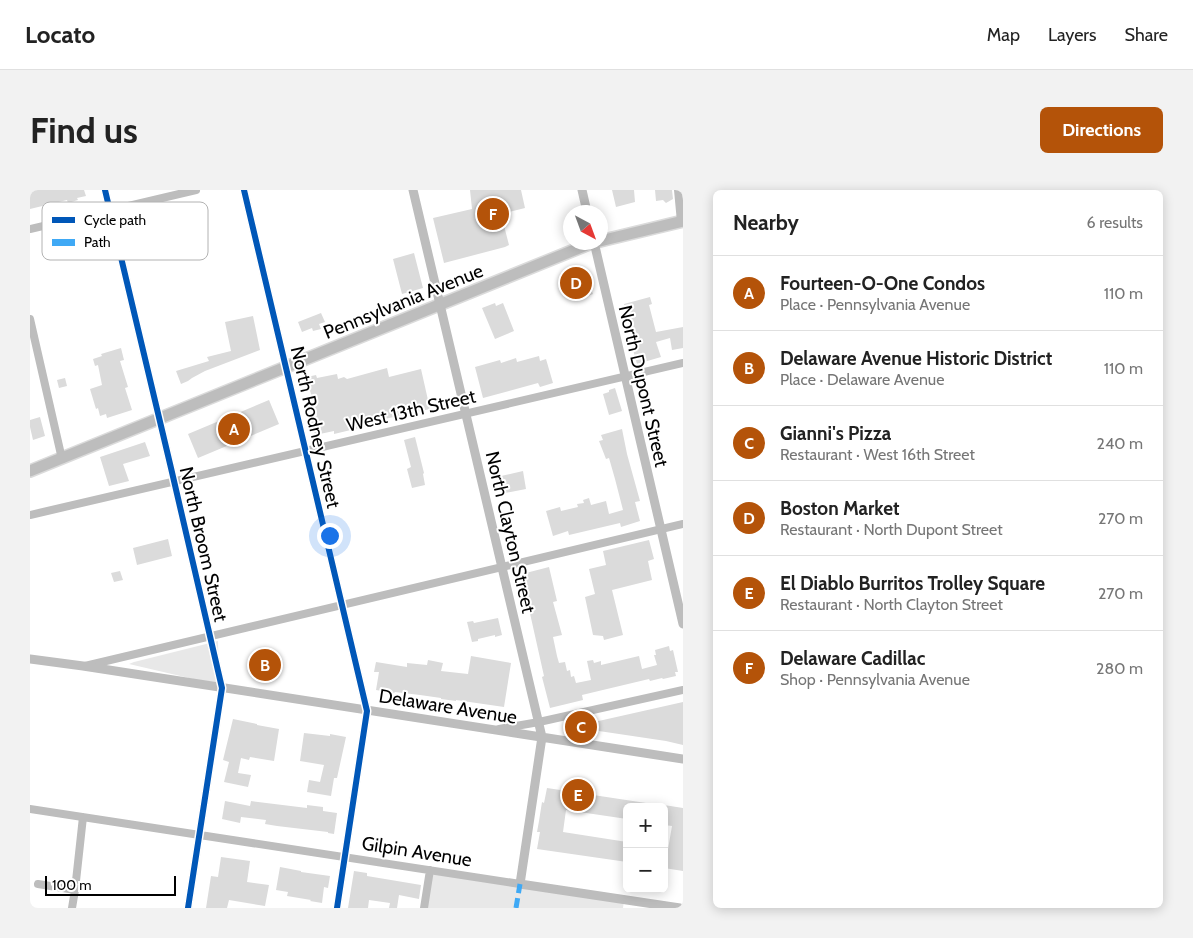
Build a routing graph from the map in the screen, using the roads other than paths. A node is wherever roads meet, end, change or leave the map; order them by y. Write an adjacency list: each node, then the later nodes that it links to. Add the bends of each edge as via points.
1 (196, 190): 6 (street)
2 (244, 190): 16 (street, North Rodney Street)
3 (412, 190): 13 (street, North Clayton Street)
4 (582, 190): 7 (street)
5 (678, 190): 8 (street)
6 (144, 202)
7 (585, 205)
8 (682, 222): 9 (main road)
9 (608, 239)
10 (574, 250): 13 (main road, Pennsylvania Avenue)
11 (596, 250): 17 (street, North Dupont Street)
12 (122, 260): 19 (street, North Broom Street)
13 (440, 305): 16 (main road, Pennsylvania Avenue); 18 (street, North Clayton Street)
14 (30, 319): 21 (street)
15 (683, 363): 17 (street, West 13th Street)
16 (286, 368): 19 (main road, Pennsylvania Avenue); 20 (street, North Rodney Street)
17 (625, 377): 18 (street, West 13th Street); 26 (street, North Dupont Street)
18 (466, 414): 20 (street, West 13th Street); 27 (street, North Clayton Street)
19 (159, 419): 21 (main road, Pennsylvania Avenue); 23 (street, North Broom Street)
20 (306, 451): 23 (street, West 13th Street); 28 (street, North Rodney Street)
21 (62, 459): 22 (main road, Pennsylvania Avenue)
22 (30, 471)
23 (174, 482): 24 (street, West 13th Street); 30 (street, North Broom Street)
24 (30, 515)
25 (683, 524): 26 (street)
26 (661, 530): 27 (street); 29 (street, North Dupont Street)
27 (502, 567): 28 (street); 36 (street, North Clayton Street)
28 (342, 605): 30 (street); 35 (street, North Rodney Street)
29 (683, 624)
30 (210, 636): 32 (street); 33 (street, North Broom Street)
31 (30, 659): 32 (street, Delaware Avenue)
32 (83, 666): 33 (street, Delaware Avenue)
33 (222, 688): 35 (street, Delaware Avenue); 42 (street, North Broom Street)
34 (683, 690): 36 (street)
35 (367, 710): 37 (street, Delaware Avenue); 43 (street, North Rodney Street)
36 (539, 722): 37 (street); 38 (street, North Clayton Street)
37 (493, 730): 38 (street, Delaware Avenue)
38 (542, 737): 39 (street, Delaware Avenue); 46 (street, North Clayton Street)
39 (683, 759)
40 (30, 809): 41 (street, Gilpin Avenue)
41 (83, 817): 42 (street, Gilpin Avenue); 47 (street)
42 (200, 835): 43 (street, Gilpin Avenue); 49 (street, North Broom Street)
43 (345, 857): 44 (street, Gilpin Avenue); 50 (street, North Rodney Street)
44 (430, 870): 46 (street, Gilpin Avenue); 51 (street)
45 (38, 884): 47 (street)
46 (520, 884): 52 (street, Gilpin Avenue)
47 (75, 890): 48 (street)
48 (72, 908)
49 (188, 908)
50 (338, 908)
51 (424, 908)
52 (680, 908)

